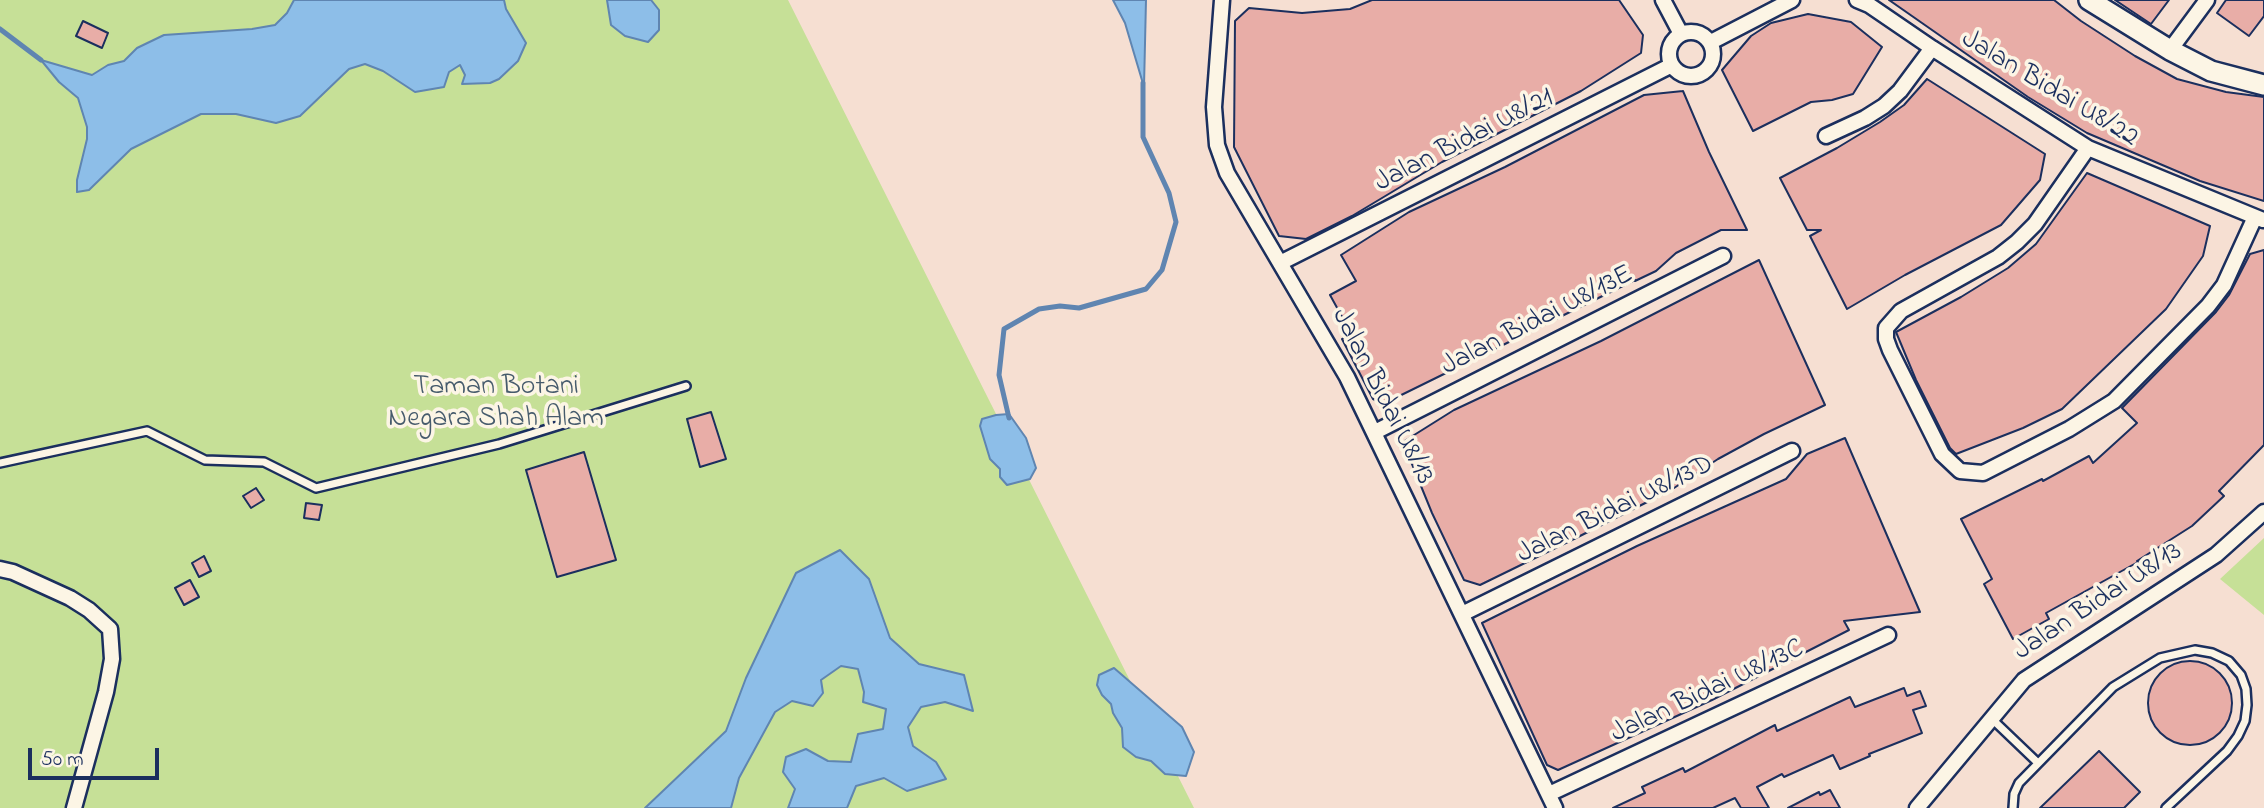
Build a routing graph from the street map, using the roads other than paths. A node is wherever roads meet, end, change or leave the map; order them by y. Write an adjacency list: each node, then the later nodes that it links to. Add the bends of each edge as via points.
1 (1222, 0): 17 (street, Jalan Bidai U8/13, via 1213,107 1217,145 1227,173)
2 (1664, 0): 7 (street)
3 (1792, 0): 8 (street)
4 (1857, 0): 9 (street, Jalan Bidai U8/22)
5 (2089, 0): 10 (street)
6 (2207, 0): 10 (street)
7 (1681, 34): 8 (street, via 1694,31); 11 (street, via 1671,44)
8 (1711, 42): 11 (street, via 1714,56 1703,73 1682,74)
9 (1932, 48): 13 (street, via 1884,106); 14 (street, Jalan Bidai U8/22)
10 (2170, 50): 12 (street, via 2211,71)
11 (1672, 65): 17 (street, Jalan Bidai U8/21)
12 (2264, 85)
13 (1826, 136)
14 (2088, 148): 15 (street, Jalan Bidai U8/22); 15 (street, via 2035,224 2017,242 1900,310 1886,328 1890,350 1942,454 1960,471 1983,473 2114,401 2208,306)
15 (2259, 218)
16 (1723, 256): 19 (street, Jalan Bidai U8/13E)
17 (1280, 263): 19 (street, Jalan Bidai U8/13)
18 (686, 386): 21 (lane, via 499,444 316,488 264,462 205,460 147,431)
19 (1375, 432): 24 (street, Jalan Bidai U8/13)
20 (1792, 452): 24 (street, Jalan Bidai U8/13D)
21 (0, 463)
22 (2264, 512): 26 (street, Jalan Bidai U8/13, via 2216,555 2024,680)
23 (0, 569): 29 (street, via 70,598 110,629 112,659 106,692)
24 (1462, 614): 28 (street, Jalan Bidai U8/13)
25 (1888, 635): 28 (street, Jalan Bidai U8/13C)
26 (1992, 719): 27 (lane); 30 (street, Jalan Bidai U8/13)
27 (2038, 763): 31 (lane, via 2019,783); 32 (lane, via 2113,687 2140,668 2179,652 2212,653 2229,661 2241,676 2246,689 2245,722 2227,751)
28 (1552, 801)
29 (74, 808)
30 (1917, 808)
31 (2013, 808)
32 (2166, 808)

